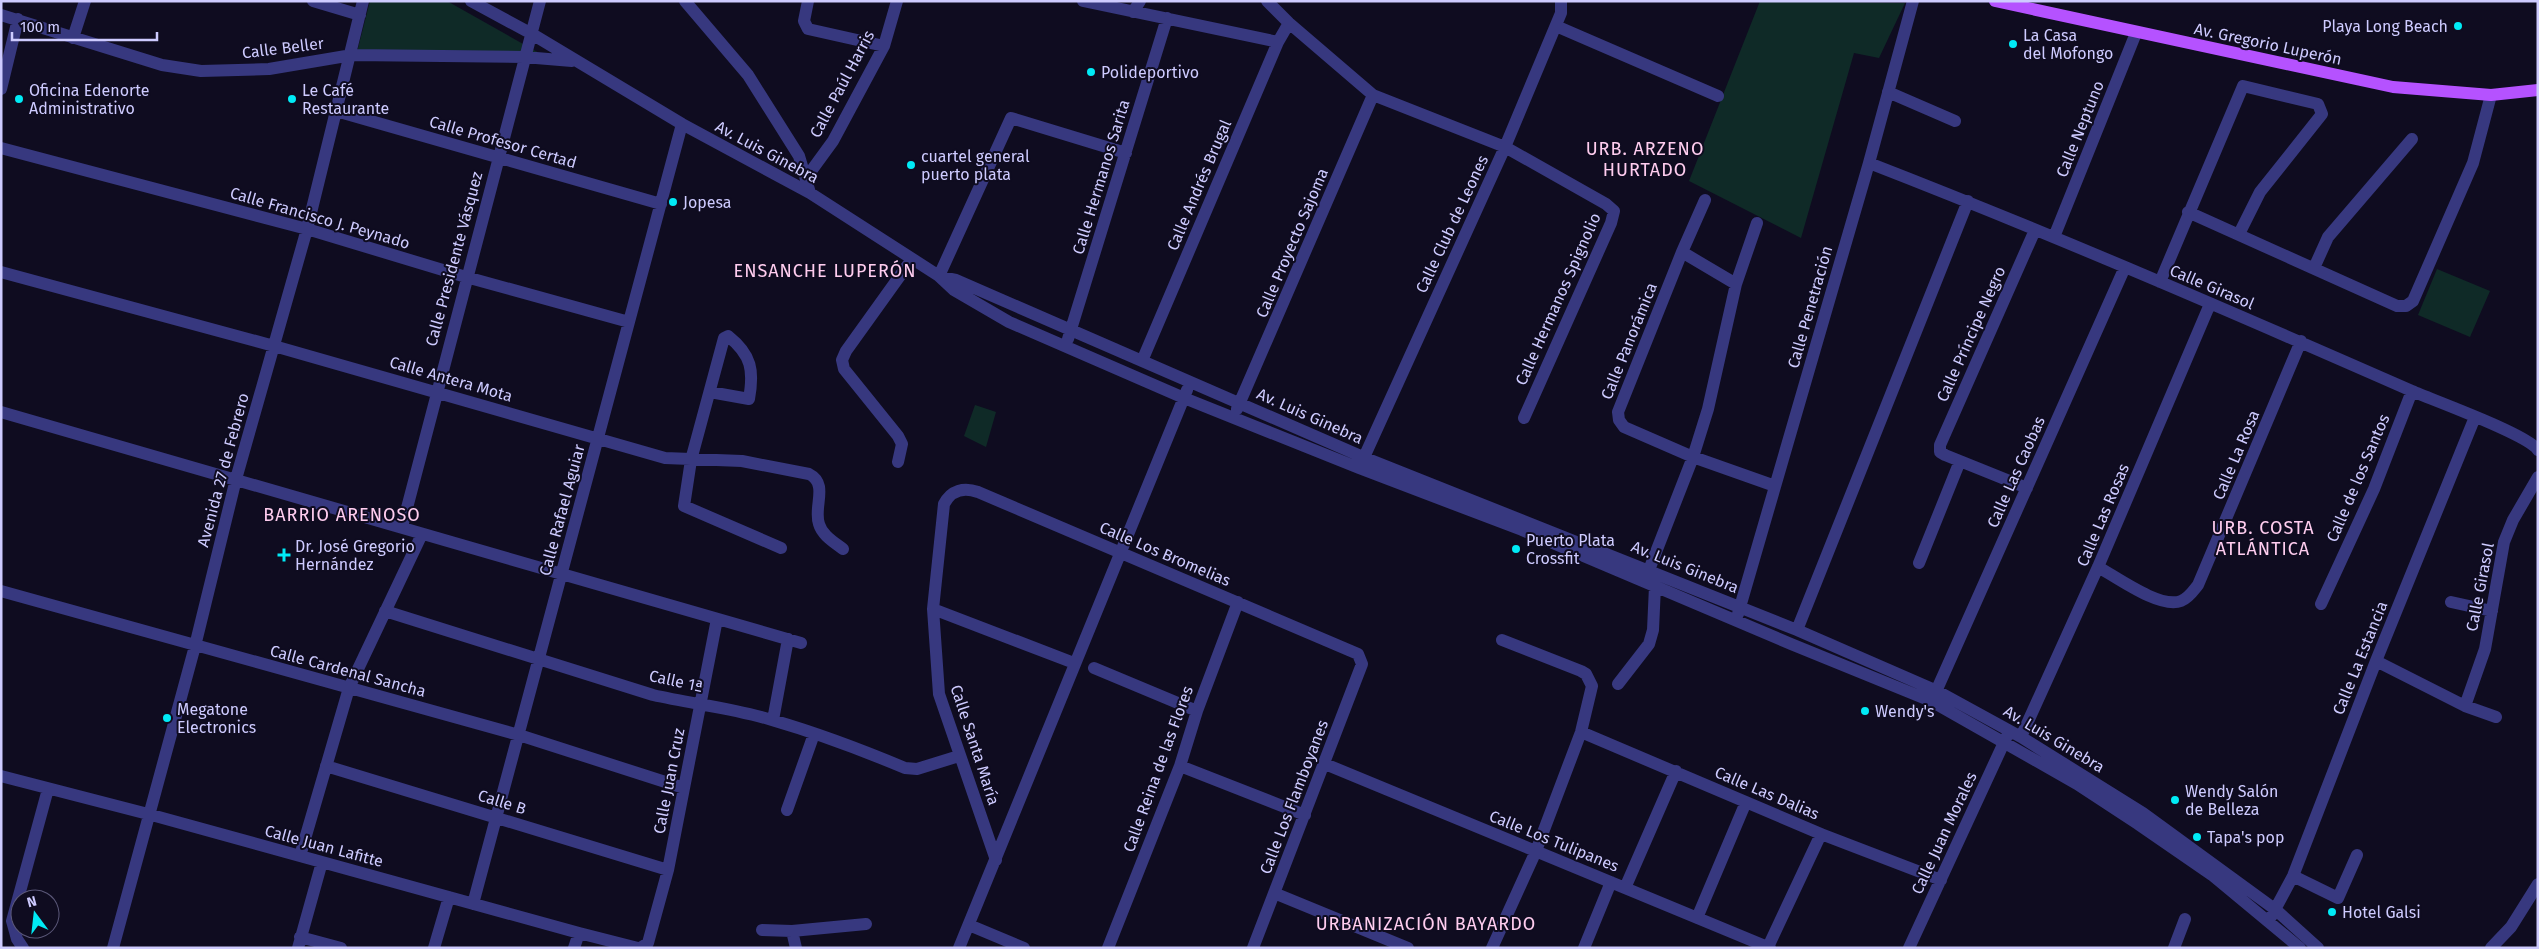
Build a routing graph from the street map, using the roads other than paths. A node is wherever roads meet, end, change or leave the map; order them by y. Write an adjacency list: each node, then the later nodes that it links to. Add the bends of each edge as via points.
1 (85, 1): 23 (street)
2 (313, 1): 16 (street)
3 (363, 1): 16 (street, Avenida 27 de Febrero)
4 (471, 1): 22 (street, Av. Luis Ginebra)
5 (540, 1): 22 (street)
6 (685, 1): 44 (street, via 748,75 799,156)
7 (808, 1): 25 (street, via 804,21 808,29)
8 (897, 1): 25 (street, Calle Paúl Harris)
9 (1083, 1): 14 (street)
10 (1268, 1): 19 (street, Calle Hermanos Spignolio)
11 (1561, 1): 20 (street, Calle Club de Leones, via 1561,14)
12 (1913, 1): 31 (street, Calle Penetración)
13 (1995, 1): 21 (main road, Av. Gregorio Luperón)
14 (1137, 6): 17 (street)
15 (1, 14): 18 (street, Calle Beller)
16 (360, 15): 26 (street, Avenida 27 de Febrero)
17 (1167, 18): 24 (street); 41 (street, Calle Hermanos Sarita)
18 (18, 19): 23 (street, Calle Beller); 29 (street)
19 (1289, 22): 24 (street, Calle Andrés Brugal); 32 (street, Calle Hermanos Spignolio)
20 (1556, 26): 34 (street); 39 (street, Calle Club de Leones)
21 (2136, 33): 33 (main road, Av. Gregorio Luperón, via 2393,87); 54 (street, Calle Neptuno)
22 (532, 34): 27 (street, Calle Presidente Vásquez); 28 (street, Av. Luis Ginebra)
23 (73, 38): 26 (street, Calle Beller, via 162,65 201,71 269,69)
24 (1278, 42): 70 (street, Calle Andrés Brugal)
25 (884, 46): 44 (street, Calle Paúl Harris, via 833,141)
26 (352, 55): 27 (street, Calle Beller); 35 (street, Avenida 27 de Febrero)
27 (524, 56): 28 (street, Calle Beller); 42 (street, Calle Presidente Vásquez)
28 (576, 62): 37 (street, Av. Luis Ginebra)
29 (1, 89)
30 (2538, 90): 33 (main road, Av. Gregorio Luperón)
31 (1888, 92): 36 (street); 43 (street, Calle Penetración)
32 (1373, 95): 39 (street, Calle Hermanos Spignolio); 76 (street, Calle Proyecto Sajoma)
33 (2491, 95): 58 (street, via 2473,163 2413,301 2406,306 2397,306)
34 (1718, 96)
35 (336, 112): 42 (street, Calle Profesor Certad); 51 (street, Avenida 27 de Febrero)
36 (1955, 121)
37 (682, 124): 45 (street, Av. Luis Ginebra); 48 (street, Calle Rafael Aguiar)
38 (2412, 139): 58 (street, via 2328,237)
39 (1505, 147): 80 (street, Calle Hermanos Spignolio, via 1614,211); 87 (street, Calle Club de Leones)
40 (1, 148): 51 (street, Calle Francisco J. Peynado)
41 (1126, 153): 60 (street, via 1012,118); 66 (street, Calle Hermanos Sarita)
42 (498, 158): 48 (street, Calle Profesor Certad); 61 (street, Calle Presidente Vásquez)
43 (1869, 163): 47 (street, Calle Girasol); 90 (street, Calle Penetración)
44 (806, 178): 45 (street)
45 (810, 193): 56 (street, Av. Luis Ginebra)
46 (1705, 200): 55 (street, Calle Panorámica)
47 (1968, 201): 52 (street, Calle Girasol); 113 (street)
48 (661, 204): 65 (street, Calle Rafael Aguiar)
49 (2188, 212): 53 (street); 53 (street, via 2243,86 2318,104 2322,114 2260,192); 62 (street)
50 (1757, 223): 63 (street)
51 (306, 229): 61 (street, Calle Francisco J. Peynado); 68 (street, Avenida 27 de Febrero)
52 (2035, 230): 54 (street, Calle Girasol); 85 (street, Calle Príncipe Negro, via 1940,445 1940,452)
53 (2240, 234): 58 (street)
54 (2054, 238): 57 (street, Calle Girasol)
55 (1682, 252): 63 (street); 83 (street, Calle Panorámica, via 1618,412 1624,427)
56 (912, 259): 60 (street, Av. Luis Ginebra); 86 (street, via 842,360 844,368 898,436 902,444)
57 (2125, 267): 62 (street, Calle Girasol); 91 (street, Calle Las Caobas)
58 (2314, 268)
59 (1, 272): 68 (street, Calle Antera Mota)
60 (939, 276): 66 (street, Av. Luis Ginebra, via 956,280); 69 (street, Av. Luis Ginebra, via 954,290 1010,322)
61 (466, 278): 65 (street, Calle Francisco J. Peynado); 73 (street, Calle Presidente Vásquez)
62 (2160, 282): 64 (street, Calle Girasol)
63 (1736, 284): 83 (street, via 1708,409)
64 (2210, 304): 67 (street, Calle Girasol); 99 (street, Calle Las Rosas)
65 (629, 322): 81 (street, Calle Rafael Aguiar)
66 (1071, 332): 69 (street, Calle Hermanos Sarita); 70 (street, Av. Luis Ginebra)
67 (2301, 341): 72 (street, Calle Girasol); 99 (street, Calle La Rosa, via 2198,584 2189,596 2180,601 2156,600)
68 (274, 346): 73 (street, Calle Antera Mota); 89 (street, Avenida 27 de Febrero)
69 (1066, 346): 75 (street, Av. Luis Ginebra)
70 (1142, 361): 71 (street, Av. Luis Ginebra)
71 (1191, 383): 75 (street); 76 (street, Av. Luis Ginebra)
72 (2412, 391): 79 (street, Calle Girasol); 106 (street, Calle de los Santos, via 2374,488)
73 (437, 392): 81 (street, Calle Antera Mota); 93 (street, Calle Presidente Vásquez)
74 (710, 392): 74 (street, via 749,399 753,373 742,350 728,336 724,338); 84 (street)
75 (1184, 398): 78 (street, Av. Luis Ginebra); 97 (street)
76 (1240, 403): 78 (street, Calle Proyecto Sajoma); 87 (street, Av. Luis Ginebra)
77 (1, 412): 89 (street)
78 (1232, 416): 87 (street, Av. Luis Ginebra)
79 (2475, 417): 82 (street, Calle Girasol); 120 (street, Calle La Estancia)
80 (1524, 418)
81 (598, 438): 84 (street, Calle Antera Mota, via 665,458); 101 (street, Calle Rafael Aguiar)
82 (2538, 450)
83 (1693, 457): 90 (street, Calle Panorámica); 100 (street)
84 (692, 460): 95 (street, via 686,508); 96 (street, Calle Antera Mota, via 742,461 814,477 820,487 819,525 823,533)
85 (1960, 461): 91 (street); 98 (street)
86 (898, 462)
87 (1361, 463): 100 (street, Av. Luis Ginebra); 102 (street, Av. Luis Ginebra)
88 (2538, 477): 110 (street, Calle Girasol, via 2504,542)
89 (236, 479): 93 (street); 117 (street, Avenida 27 de Febrero)
90 (1775, 486): 107 (street, Calle Penetración)
91 (2027, 488): 125 (street, Calle Las Caobas)
92 (954, 492): 97 (street, Calle Los Bromelias, via 962,489 978,492); 108 (street, Calle Santa María, via 944,504)
93 (402, 527): 94 (street)
94 (422, 534): 101 (street); 109 (street)
95 (781, 548)
96 (843, 549)
97 (1119, 553): 104 (street, Calle Los Bromelias); 121 (street)
98 (1919, 563)
99 (2098, 567): 133 (street, Calle Las Rosas)
100 (1649, 570): 107 (street, Av. Luis Ginebra)
101 (562, 574): 111 (street); 118 (street, Calle Rafael Aguiar)
102 (1655, 586): 112 (street, Av. Luis Ginebra); 123 (street, via 1653,630 1649,644)
103 (1, 591): 117 (street, Calle Cardenal Sancha)
104 (1238, 602): 119 (street, Calle Los Bromelias); 128 (street, Calle Reina de las Flores)
105 (2452, 602): 110 (street)
106 (2321, 604)
107 (1742, 608): 112 (street, Calle Penetración); 113 (street, Av. Luis Ginebra)
108 (933, 609): 121 (street); 136 (street, Calle Santa María, via 939,694)
109 (385, 611): 118 (street, Calle 1ª); 124 (street)
110 (2492, 612): 127 (street, Calle Girasol, via 2485,649)
111 (717, 619): 114 (street); 126 (street, Calle Juan Cruz)
112 (1735, 620): 125 (street, Av. Luis Ginebra)
113 (1796, 630): 125 (street, Av. Luis Ginebra)
114 (788, 639): 116 (street); 130 (street)
115 (1502, 640): 131 (street, via 1586,674 1592,686)
116 (801, 643)
117 (195, 646): 124 (street, Calle Cardenal Sancha); 146 (street, Avenida 27 de Febrero)
118 (540, 658): 126 (street, Calle 1ª, via 653,695); 134 (street, Calle Rafael Aguiar)
119 (1362, 658): 137 (street, Calle Los Flamboyanes)
120 (2376, 661): 127 (street); 156 (street, Calle La Estancia)
121 (1074, 662): 153 (street)
122 (1094, 668): 128 (street)
123 (1618, 684)
124 (349, 688): 134 (street, Calle Cardenal Sancha); 138 (street)
125 (1934, 696): 133 (street, Av. Luis Ginebra); 135 (street, Av. Luis Ginebra)
126 (700, 704): 130 (street, Calle 1ª); 142 (street, Calle Juan Cruz)
127 (2465, 706): 129 (street)
128 (1197, 712): 139 (street, Calle Reina de las Flores)
129 (2496, 717)
130 (773, 720): 132 (street, Calle 1ª)
131 (1581, 732): 140 (street, Calle Las Dalias); 150 (street)
132 (814, 734): 136 (street, Calle 1ª, via 912,769); 145 (street)
133 (2015, 734): 135 (street, Calle Juan Morales); 164 (street, Av. Luis Ginebra, via 2143,813 2202,854)
134 (519, 735): 142 (street, Calle Cardenal Sancha); 148 (street, Calle Rafael Aguiar)
135 (2004, 744): 157 (street, Calle Juan Morales); 164 (street, Av. Luis Ginebra, via 2077,784)
136 (959, 756): 153 (street, Calle Santa María)
137 (1325, 764): 147 (street, Calle Los Flamboyanes); 150 (street, Calle Los Tulipanes)
138 (326, 766): 148 (street, Calle B); 152 (street)
139 (1180, 766): 147 (street); 182 (street, Calle Reina de las Flores)
140 (1676, 771): 144 (street, Calle Las Dalias); 160 (street)
141 (1, 776): 143 (street, Calle Juan Lafitte)
142 (684, 788): 155 (street, Calle Juan Cruz)
143 (48, 790): 146 (street, Calle Juan Lafitte); 174 (street, via 12,921)
144 (1746, 802): 149 (street, Calle Las Dalias); 165 (street)
145 (787, 810)
146 (148, 814): 152 (street, Calle Juan Lafitte); 175 (street, Avenida 27 de Febrero)
147 (1305, 815): 161 (street, Calle Los Flamboyanes)
148 (497, 818): 155 (street, Calle B); 163 (street, Calle Rafael Aguiar)
149 (1821, 834): 157 (street, Calle Las Dalias); 187 (street)
150 (1536, 851): 158 (street, Calle Los Tulipanes); 185 (street)
151 (2357, 855): 156 (street, via 2338,898)
152 (300, 856): 154 (street, Calle Juan Lafitte)
153 (996, 860): 168 (street)
154 (322, 862): 162 (street, Calle Juan Lafitte); 172 (street)
155 (668, 870): 173 (street, Calle Juan Cruz, via 648,943)
156 (2292, 876): 164 (street, Calle La Estancia)
157 (1941, 880): 188 (street, Calle Juan Morales)
158 (1611, 882): 160 (street, Calle Los Tulipanes); 186 (street)
159 (2538, 884): 192 (street, via 2511,927)
160 (1626, 888): 165 (street, Calle Los Tulipanes)
161 (1274, 894): 183 (street, Calle Los Flamboyanes); 184 (street)
162 (449, 897): 163 (street, Calle Juan Lafitte); 177 (street)
163 (474, 904): 171 (street, Calle Juan Lafitte)
164 (2272, 915): 190 (street, Av. Luis Ginebra); 191 (street, Av. Luis Ginebra)
165 (1697, 918): 187 (street, Calle Los Tulipanes)
166 (2185, 919): 189 (street)
167 (866, 924): 170 (street)
168 (968, 925): 180 (street); 181 (street)
169 (762, 930): 170 (street)
170 (792, 931): 179 (street)
171 (579, 933): 173 (street, Calle Juan Lafitte); 178 (street)
172 (299, 942): 176 (street)
173 (640, 947)
174 (24, 948)
175 (113, 948)
176 (341, 948)
177 (434, 948)
178 (574, 948)
179 (796, 948)
180 (959, 948)
181 (1024, 948)
182 (1108, 948)
183 (1253, 948)
184 (1408, 948)
185 (1492, 948)
186 (1584, 948)
187 (1769, 948)
188 (1909, 948)
189 (2174, 948)
190 (2300, 948)
191 (2318, 948)
192 (2491, 948)

